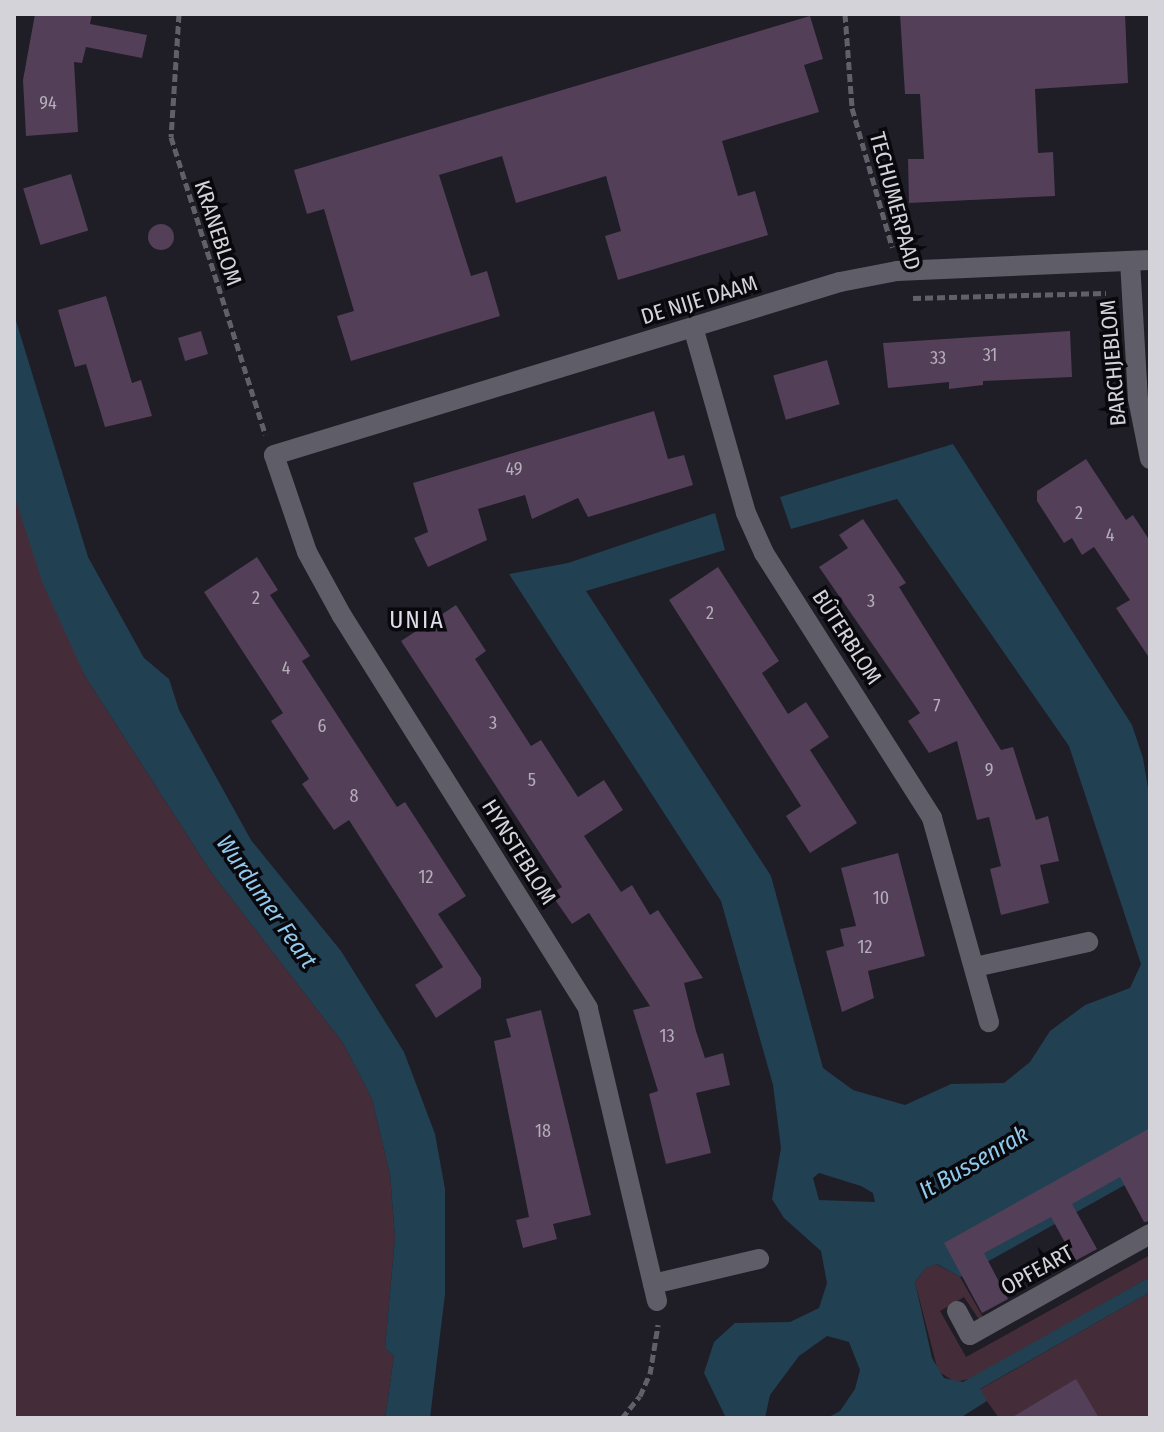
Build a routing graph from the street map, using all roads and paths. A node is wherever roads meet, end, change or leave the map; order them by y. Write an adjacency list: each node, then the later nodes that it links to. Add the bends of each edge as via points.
1 (179, 14): 7 (path, KRANEBLOM, via 171,137)
2 (845, 14): 4 (path, TECHUMERPAAD, via 852,108)
3 (1140, 261): 4 (street, DE NIJE DAAM); 5 (street, BARCHJEBLOM)
4 (897, 271): 5 (path, TECHUMERPAAD, via 904,293 923,300); 6 (street, DE NIJE DAAM, via 840,282)
5 (1132, 292): 8 (street, BARCHJEBLOM, via 1138,399)
6 (693, 327): 7 (street, DE NIJE DAAM); 10 (street, BÛTERBLOM, via 746,513 764,553 932,818)
7 (274, 455): 14 (street, HYNSTEBLOM, via 307,552 342,616 588,1008)
8 (1150, 459)
9 (1088, 942): 10 (street)
10 (975, 967): 11 (street, BÛTERBLOM)
11 (989, 1022)
12 (1150, 1234): 15 (street, OPFEART, via 970,1335)
13 (759, 1259): 14 (street)
14 (655, 1292): 16 (path, via 658,1341 650,1374)
15 (957, 1311)
16 (622, 1418)

